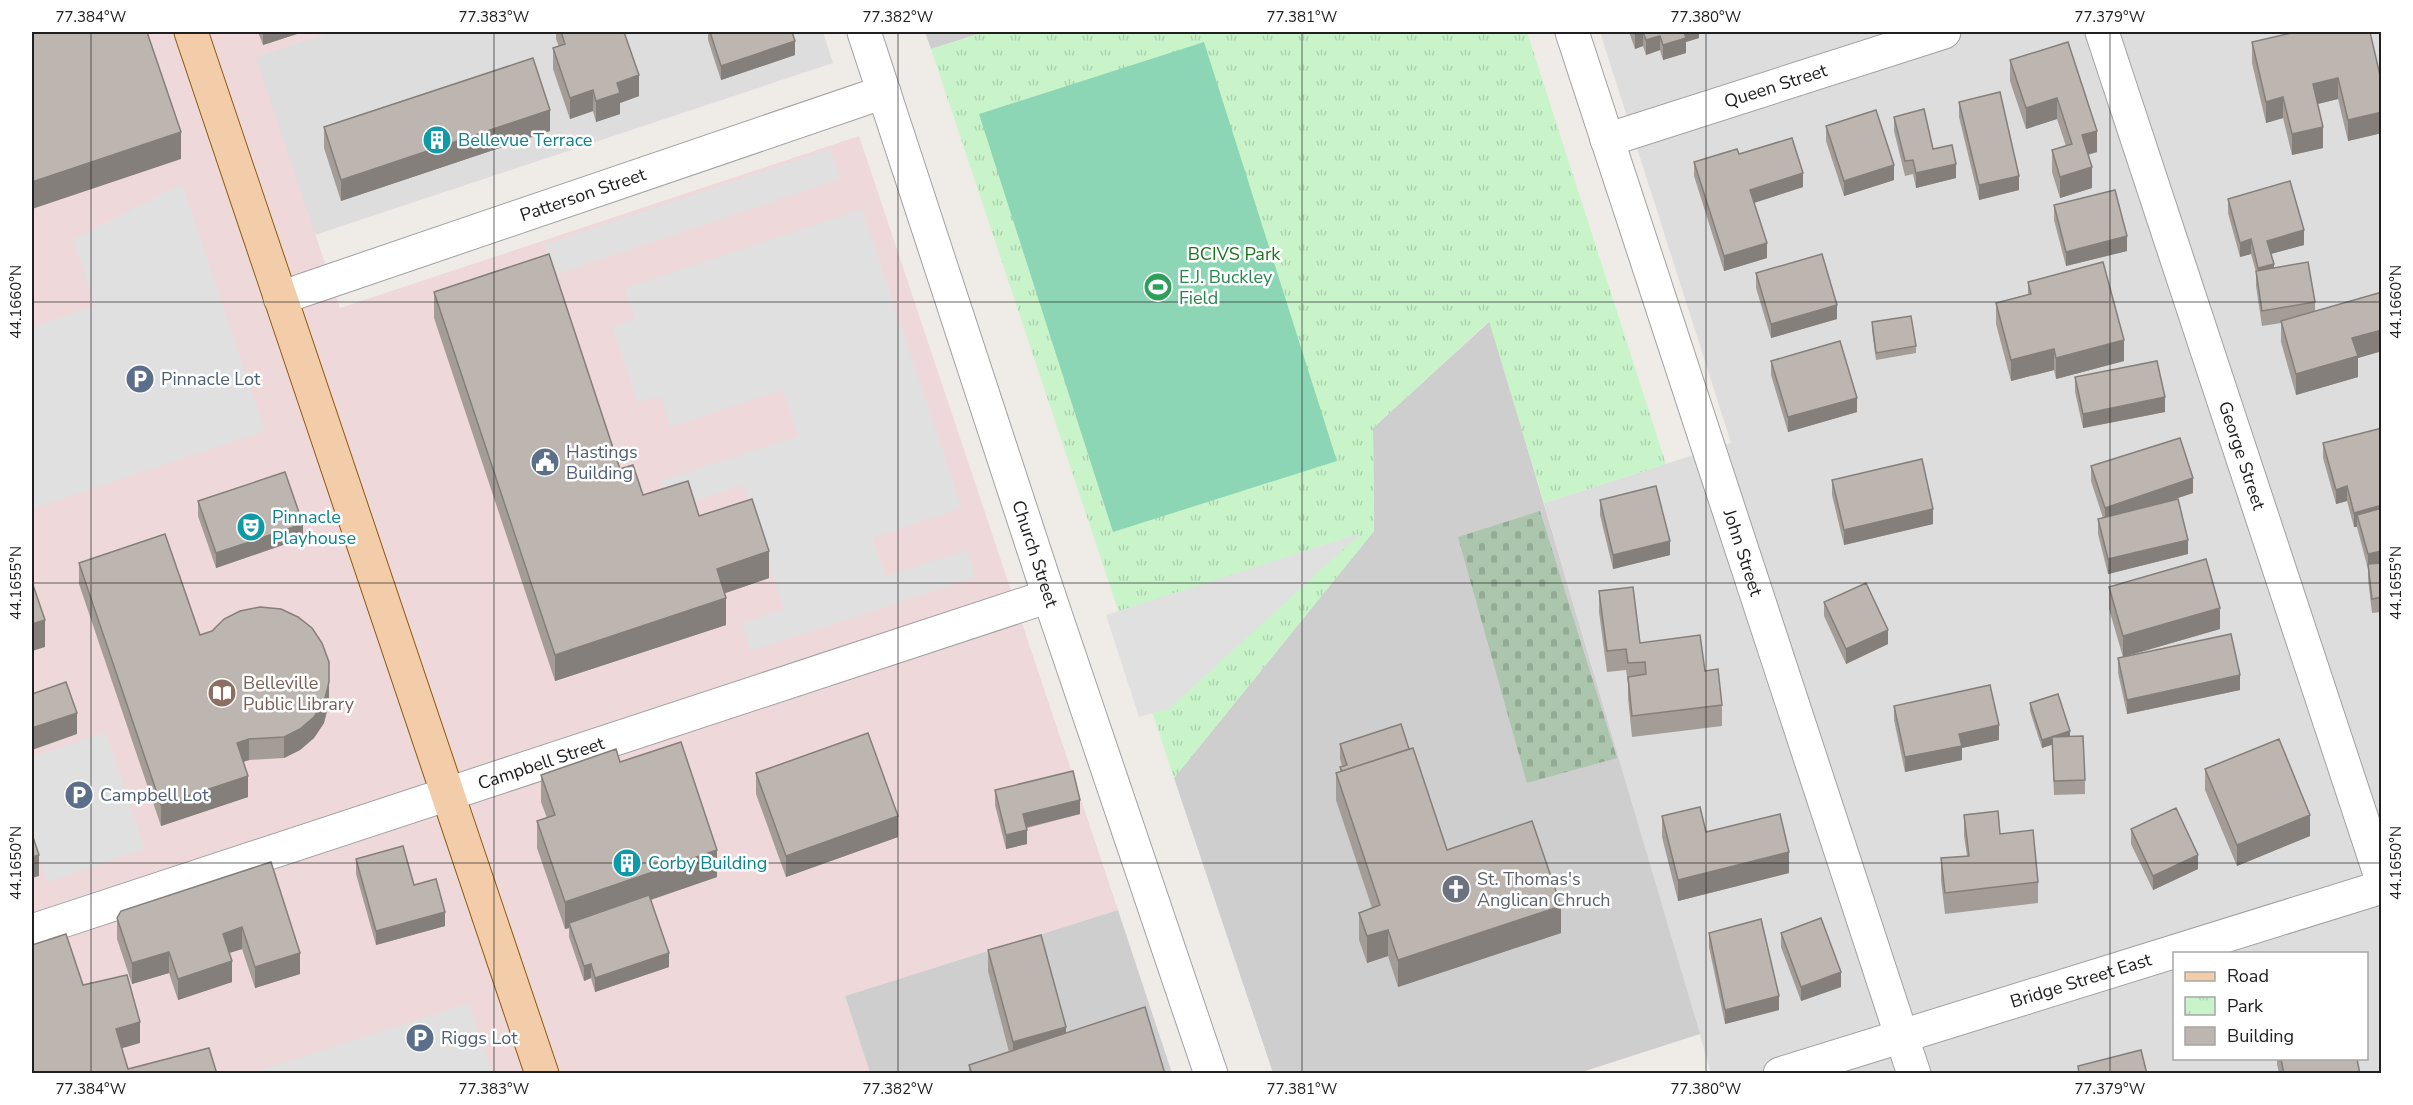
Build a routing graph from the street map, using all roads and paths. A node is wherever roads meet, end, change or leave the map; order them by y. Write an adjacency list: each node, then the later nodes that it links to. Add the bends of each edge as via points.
1 (190, 32): 8 (main road)
2 (864, 32): 6 (street, Church Street)
3 (1572, 32): 7 (street, John Street)
4 (1944, 32): 7 (street, Queen Street)
5 (2102, 32): 11 (street, George Street)
6 (884, 92): 8 (street, Patterson Street); 9 (street, Church Street)
7 (1607, 140): 14 (street, John Street)
8 (280, 298): 10 (main road)
9 (1048, 596): 10 (street, Campbell Street); 16 (street, Church Street)
10 (448, 792): 13 (street, Campbell Street); 15 (main road)
11 (2382, 880)
12 (2382, 887): 14 (street, Bridge Street East)
13 (32, 931)
14 (1901, 1035): 17 (street, Bridge Street East); 18 (street, John Street)
15 (542, 1074)
16 (1211, 1074)
17 (1780, 1074)
18 (1914, 1074)

